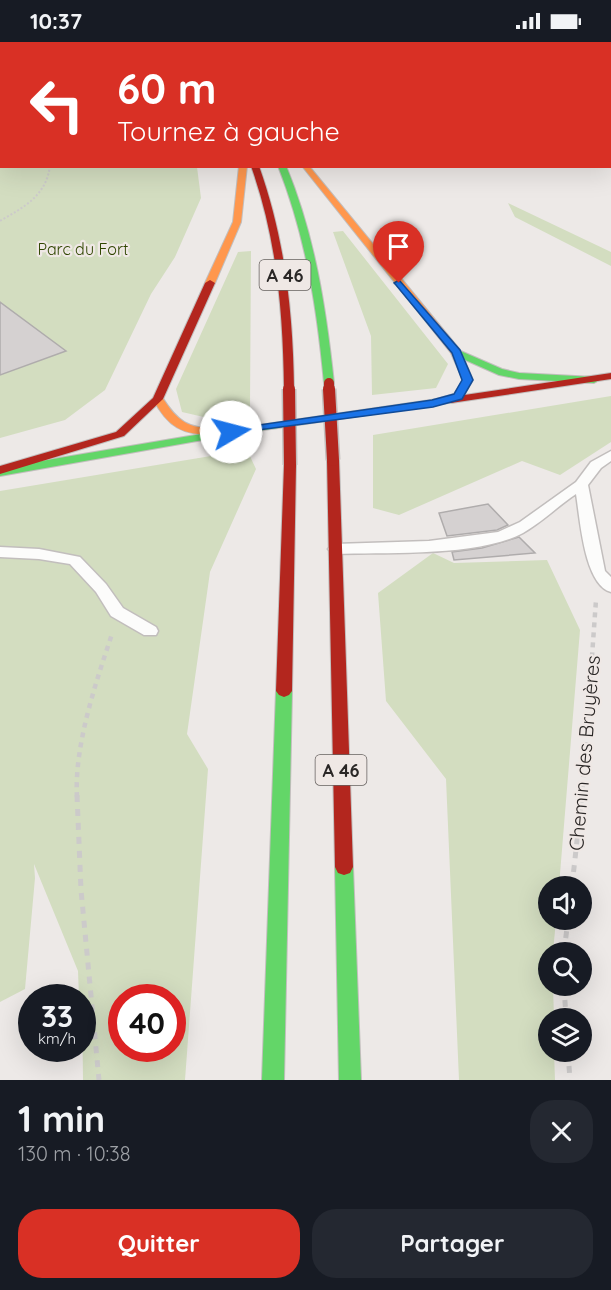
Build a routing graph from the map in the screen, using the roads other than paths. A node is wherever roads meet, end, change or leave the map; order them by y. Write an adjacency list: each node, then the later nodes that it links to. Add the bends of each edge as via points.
1 (243, 168): 8 (main road, via 237,222)
2 (256, 168): 18 (main road, A 46, bridge, via 274,217 289,305 290,465)
3 (283, 168): 14 (main road, A 46, bridge, via 303,216 322,301)
4 (307, 168): 5 (main road)
5 (456, 352): 7 (main road, via 499,372); 9 (main road, via 468,380 458,396)
6 (611, 376): 7 (main road)
7 (594, 380): 9 (main road)
8 (158, 399): 10 (main road, via 170,420 180,426 195,432); 12 (main road, via 120,434)
9 (433, 403): 10 (main road)
10 (231, 432): 12 (main road)
11 (611, 455): 13 (lane, via 596,465)
12 (0, 471)
13 (581, 485): 14 (lane, via 515,531 480,540); 16 (lane, via 598,572)
14 (335, 549): 19 (main road, A 46)
15 (0, 552): 17 (lane, via 75,560 117,612)
16 (611, 587)
17 (150, 631)
18 (273, 1080)
19 (350, 1080)

